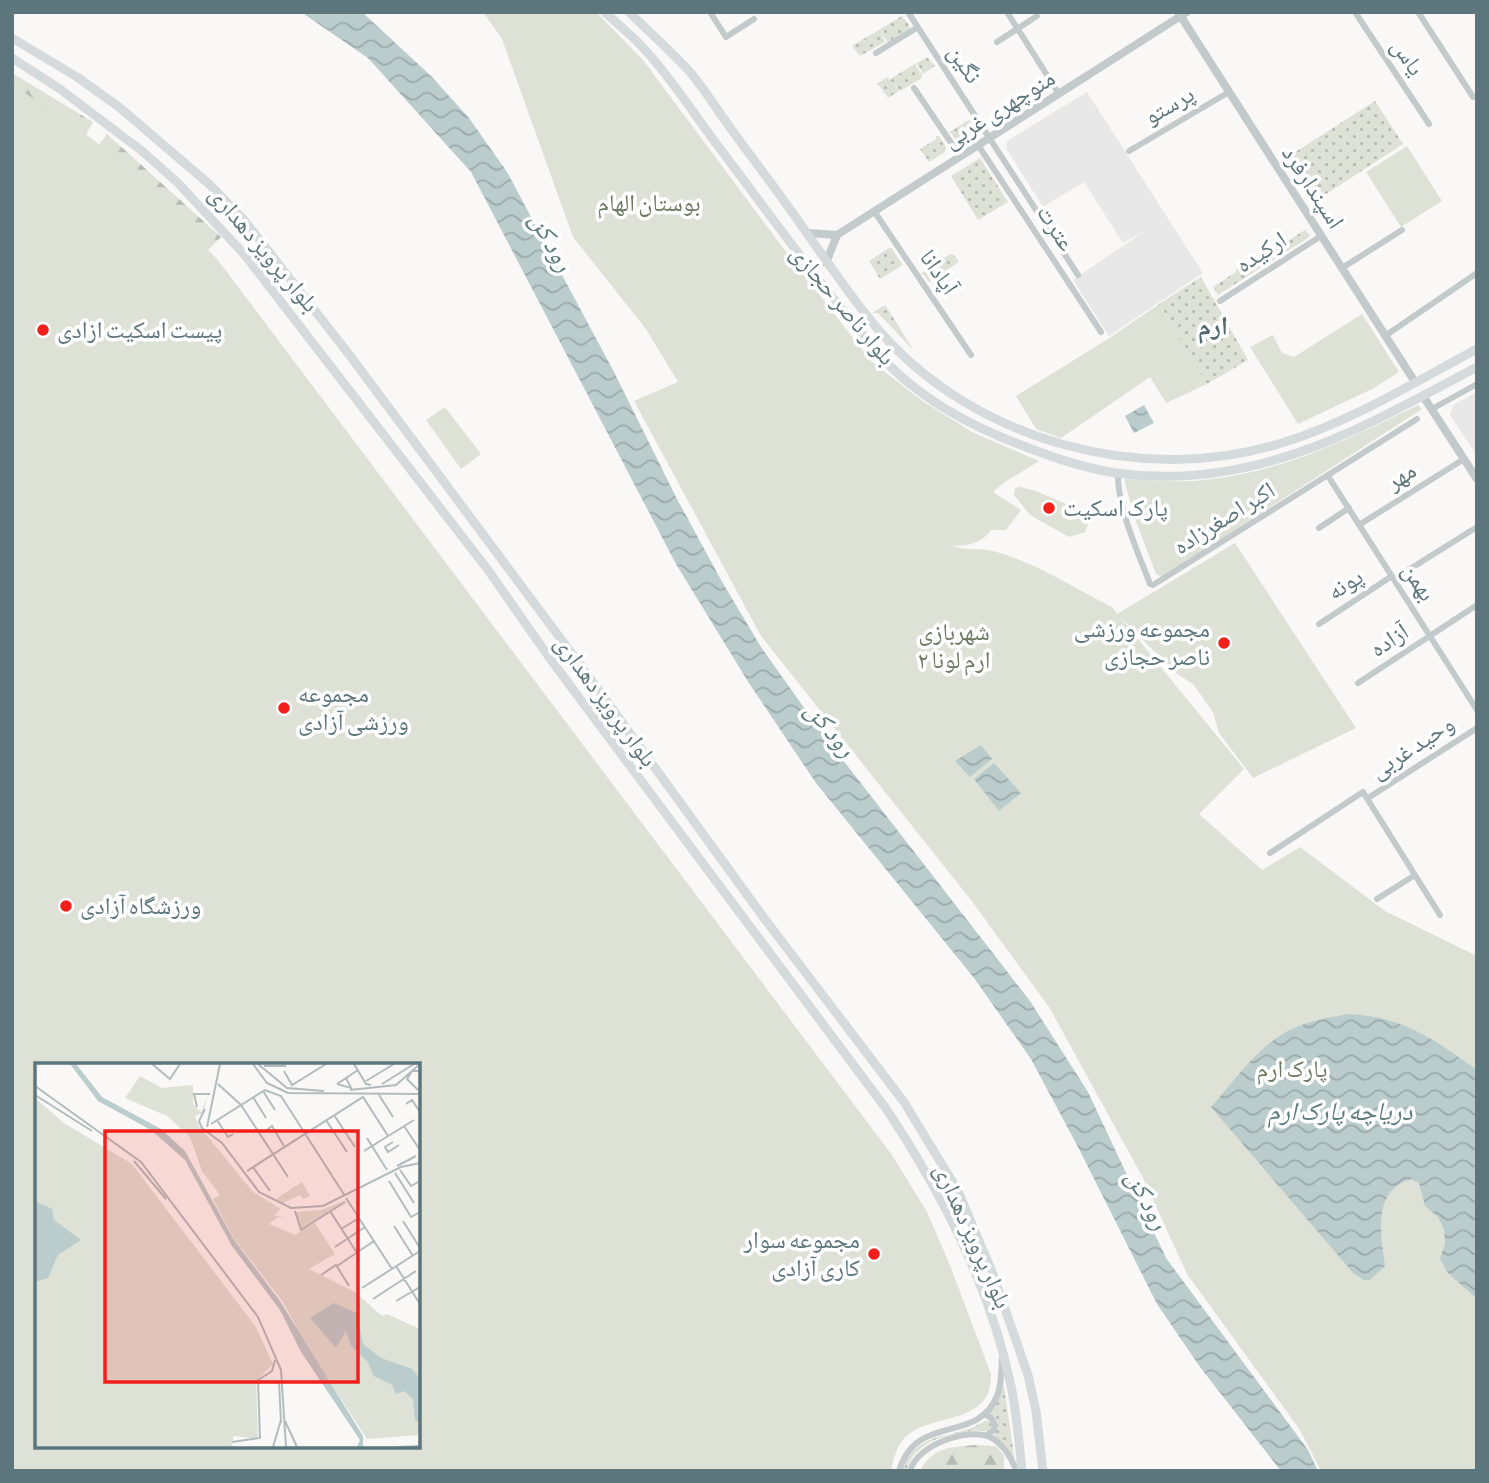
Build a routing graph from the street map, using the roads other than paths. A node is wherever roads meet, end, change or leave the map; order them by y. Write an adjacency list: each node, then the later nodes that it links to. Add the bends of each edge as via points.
1 (605, 12): 47 (main road, بلوار ناصر حجازی, via 645,50 881,357 929,398 1000,438)
2 (629, 12): 28 (main road, بلوار ناصر حجازی, via 691,73)
3 (710, 12): 10 (street, via 726,37)
4 (908, 12): 11 (street, نگین)
5 (1007, 12): 12 (street)
6 (1354, 12): 21 (street, یاس)
7 (1418, 12): 20 (street)
8 (1182, 14): 18 (street, اسپندارفرد); 19 (street, منوچهری غربی)
9 (1037, 16): 12 (street)
10 (754, 19)
11 (918, 27): 15 (street); 22 (street, نگین)
12 (1017, 29): 14 (street); 19 (street)
13 (12, 38): 73 (main road, بلوار پرویز دهداری, via 120,107 199,174 244,220 348,353 904,1102 958,1191 993,1274 1028,1375)
14 (997, 42)
15 (876, 53)
16 (12, 58): 66 (main road, بلوار پرویز دهداری, via 105,122 178,183 267,282 411,468 887,1110 921,1161 963,1244)
17 (914, 88): 25 (street)
18 (1229, 92): 24 (street, پرستو); 30 (street, اسپندارفرد)
19 (1059, 94): 22 (street, منوچهری غربی)
20 (1473, 97)
21 (1429, 124)
22 (990, 137): 23 (street, منوچهری غربی); 34 (street, نگین)
23 (978, 145): 25 (street, منوچهری غربی); 36 (street, عترت)
24 (1129, 151)
25 (960, 156): 26 (street, منوچهری غربی)
26 (874, 211): 29 (street, منوچهری غربی); 39 (street, آپادانا)
27 (1402, 230): 32 (street)
28 (808, 233): 29 (street); 31 (main road, بلوار ناصر حجازی)
29 (837, 235): 31 (street)
30 (1321, 236): 32 (street, اسپندارفرد); 35 (street, ارکیده)
31 (826, 263): 41 (main road, بلوار ناصر حجازی, via 878,330 938,383 1007,423 1098,453 1182,460 1252,451 1319,430)
32 (1342, 268): 37 (street, اسپندارفرد)
33 (1477, 273): 37 (street)
34 (1078, 275)
35 (1220, 301)
36 (1101, 332)
37 (1385, 335): 41 (street, اسپندارفرد)
38 (1477, 349): 41 (main road, بلوار ناصر حجازی)
39 (971, 355)
40 (1477, 367): 43 (main road, بلوار ناصر حجازی)
41 (1415, 382)
42 (1477, 384): 44 (street)
43 (1423, 396): 44 (street); 47 (main road, بلوار ناصر حجازی, via 1333,440 1269,463 1201,475)
44 (1432, 409): 46 (street)
45 (1417, 419): 48 (street, اکبر اصغرزاده)
46 (1464, 459): 49 (street); 51 (street, مهر)
47 (1118, 473): 48 (street, اکبر اصغرزاده, via 1123,506 1152,585)
48 (1328, 476): 50 (street, بهمن)
49 (1477, 479)
50 (1349, 508): 51 (street, بهمن); 53 (street)
51 (1359, 525): 54 (street, بهمن)
52 (1477, 527): 54 (street, پونه)
53 (1320, 528)
54 (1393, 578): 56 (street, پونه); 57 (street, بهمن)
55 (1477, 605): 57 (street, آزاده)
56 (1319, 624)
57 (1430, 636): 58 (street, آزاده); 59 (street, بهمن)
58 (1358, 684)
59 (1477, 710)
60 (1477, 728): 61 (street, وحید غربی)
61 (1366, 795): 62 (street, وحید غربی); 63 (street)
62 (1270, 853)
63 (1415, 875): 64 (street); 65 (street)
64 (1377, 899)
65 (1440, 915)
66 (1002, 1349): 67 (street, via 1000,1387); 72 (main road, بلوار پرویز دهداری)
67 (985, 1415): 68 (street, via 995,1425); 69 (street, via 916,1442)
68 (984, 1435): 70 (street, via 935,1443 918,1455); 71 (street, via 1001,1445)
69 (899, 1471)
70 (910, 1471)
71 (1017, 1471)
72 (1022, 1471)
73 (1043, 1471)

